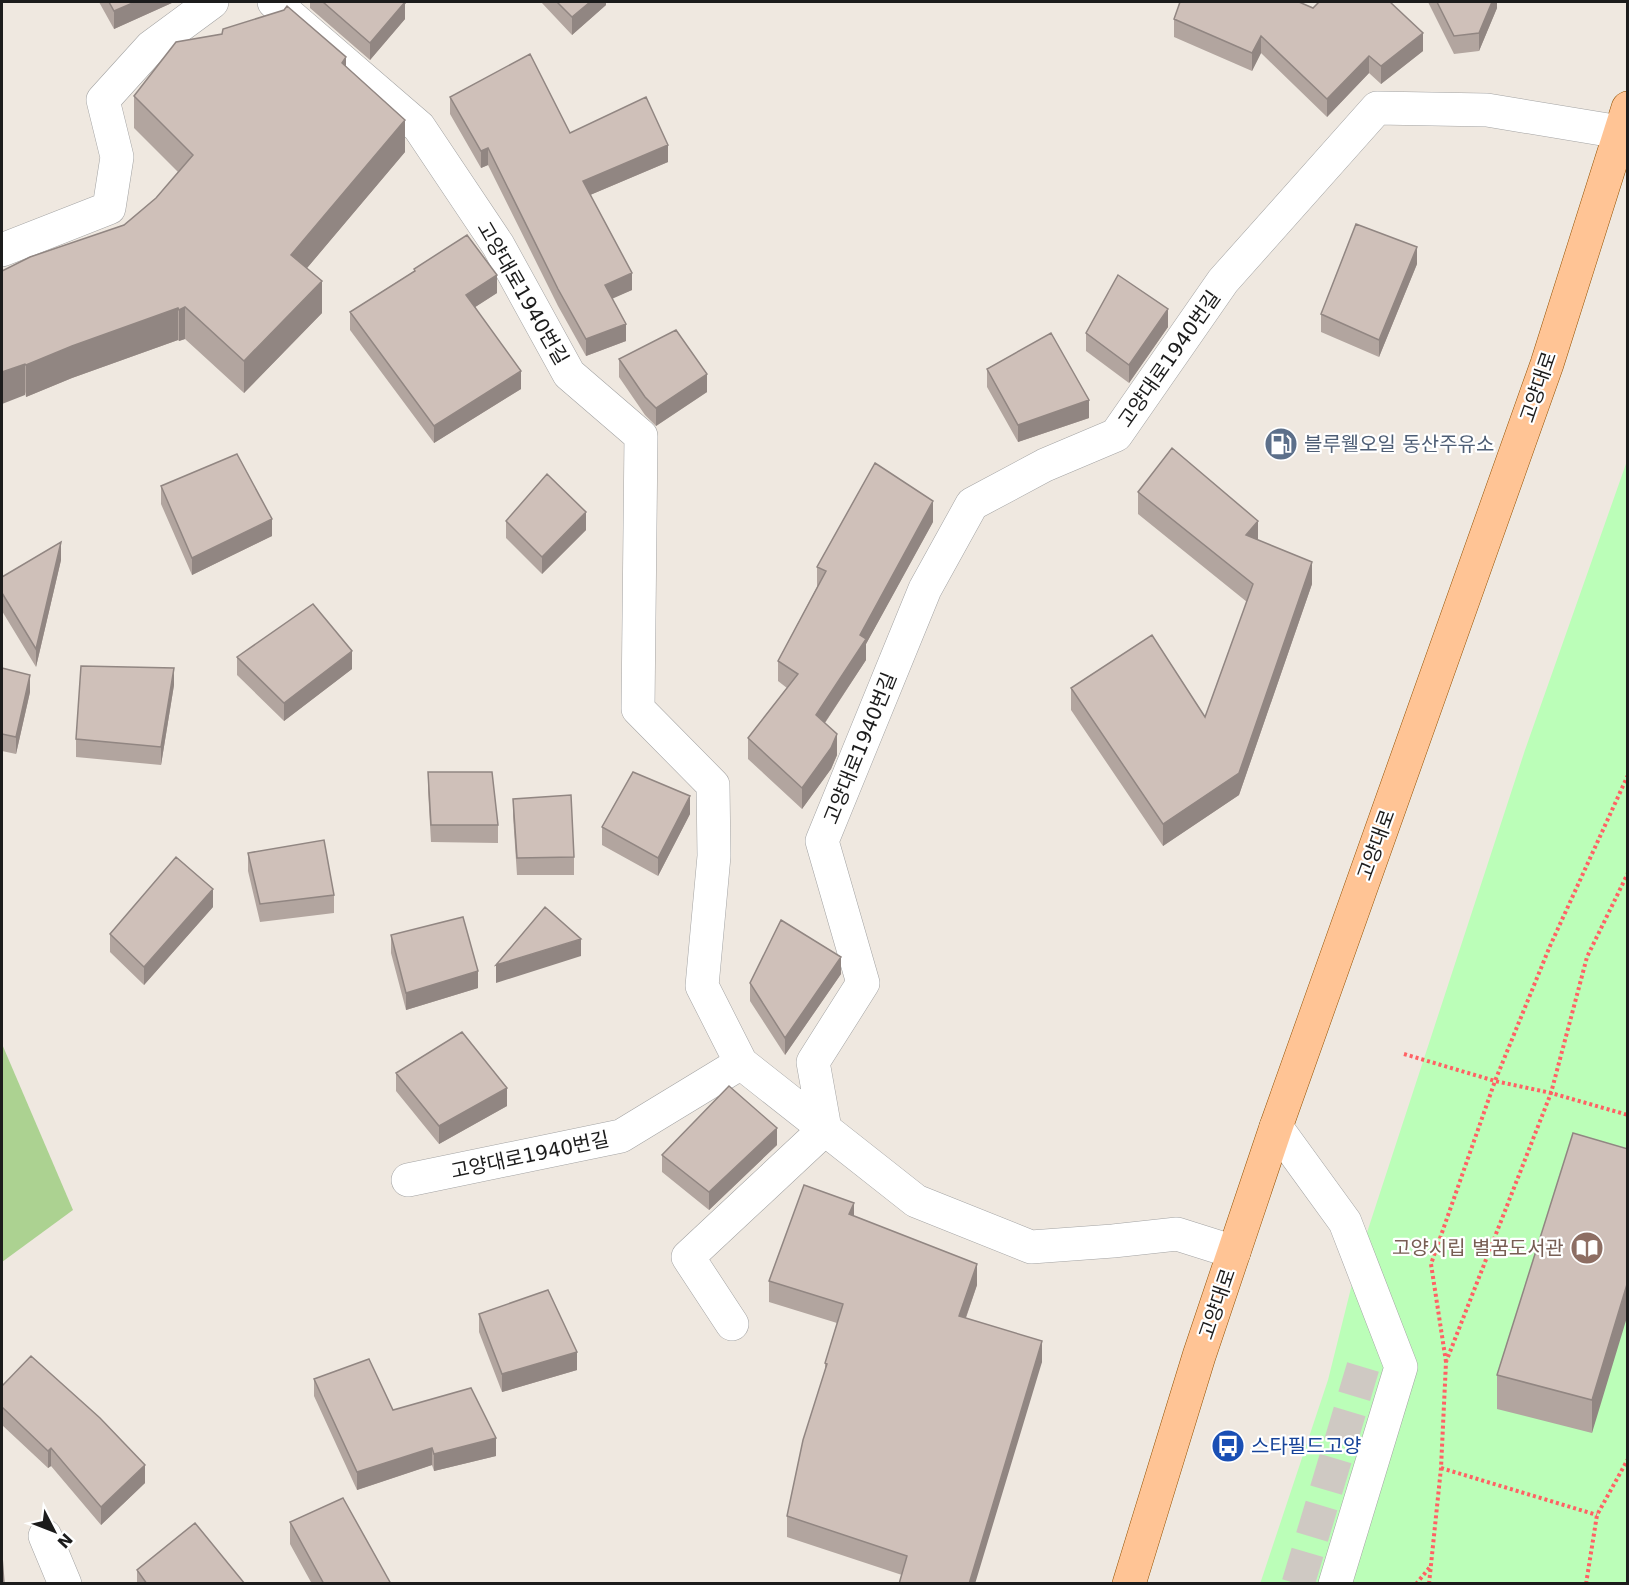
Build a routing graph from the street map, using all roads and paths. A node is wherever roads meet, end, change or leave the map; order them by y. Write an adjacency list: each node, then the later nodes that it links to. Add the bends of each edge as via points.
1 (212, 2): 4 (street, via 151,47 103,100 117,157 109,208)
2 (274, 2): 8 (street, 고양대로1940번길, via 419,127 498,245 569,374 641,436 638,709 713,785 714,855 702,986)
3 (1624, 120): 12 (main road, 고양대로, via 1547,364); 13 (street, 고양대로1940번길, via 1487,110 1377,108 1223,281 1116,435 1045,465 972,504 925,589 822,841 863,982 813,1062)
4 (2, 250)
5 (1628, 775): 9 (path, via 1550,946)
6 (1628, 873): 10 (path, via 1587,957)
7 (1404, 1054): 9 (path)
8 (741, 1063): 13 (street, 고양대로1940번길); 14 (street, 고양대로1940번길, via 621,1136)
9 (1495, 1081): 10 (path); 17 (path, via 1431,1264)
10 (1551, 1093): 11 (path); 17 (path)
11 (1628, 1115)
12 (1276, 1127): 15 (main road, 고양대로); 25 (street, via 1345,1222 1401,1367)
13 (825, 1129): 15 (street, 고양대로1940번길, via 916,1201 1031,1247 1177,1234); 16 (street, via 688,1257)
14 (408, 1180)
15 (1234, 1252): 24 (main road, 고양대로)
16 (732, 1324)
17 (1446, 1362): 19 (path)
18 (1628, 1459): 20 (path)
19 (1441, 1468): 20 (path); 22 (path)
20 (1597, 1515): 28 (path)
21 (45, 1536): 23 (street)
22 (1431, 1566): 26 (path); 27 (path)
23 (65, 1584)
24 (1129, 1584)
25 (1335, 1584)
26 (1416, 1584)
27 (1429, 1584)
28 (1586, 1584)

